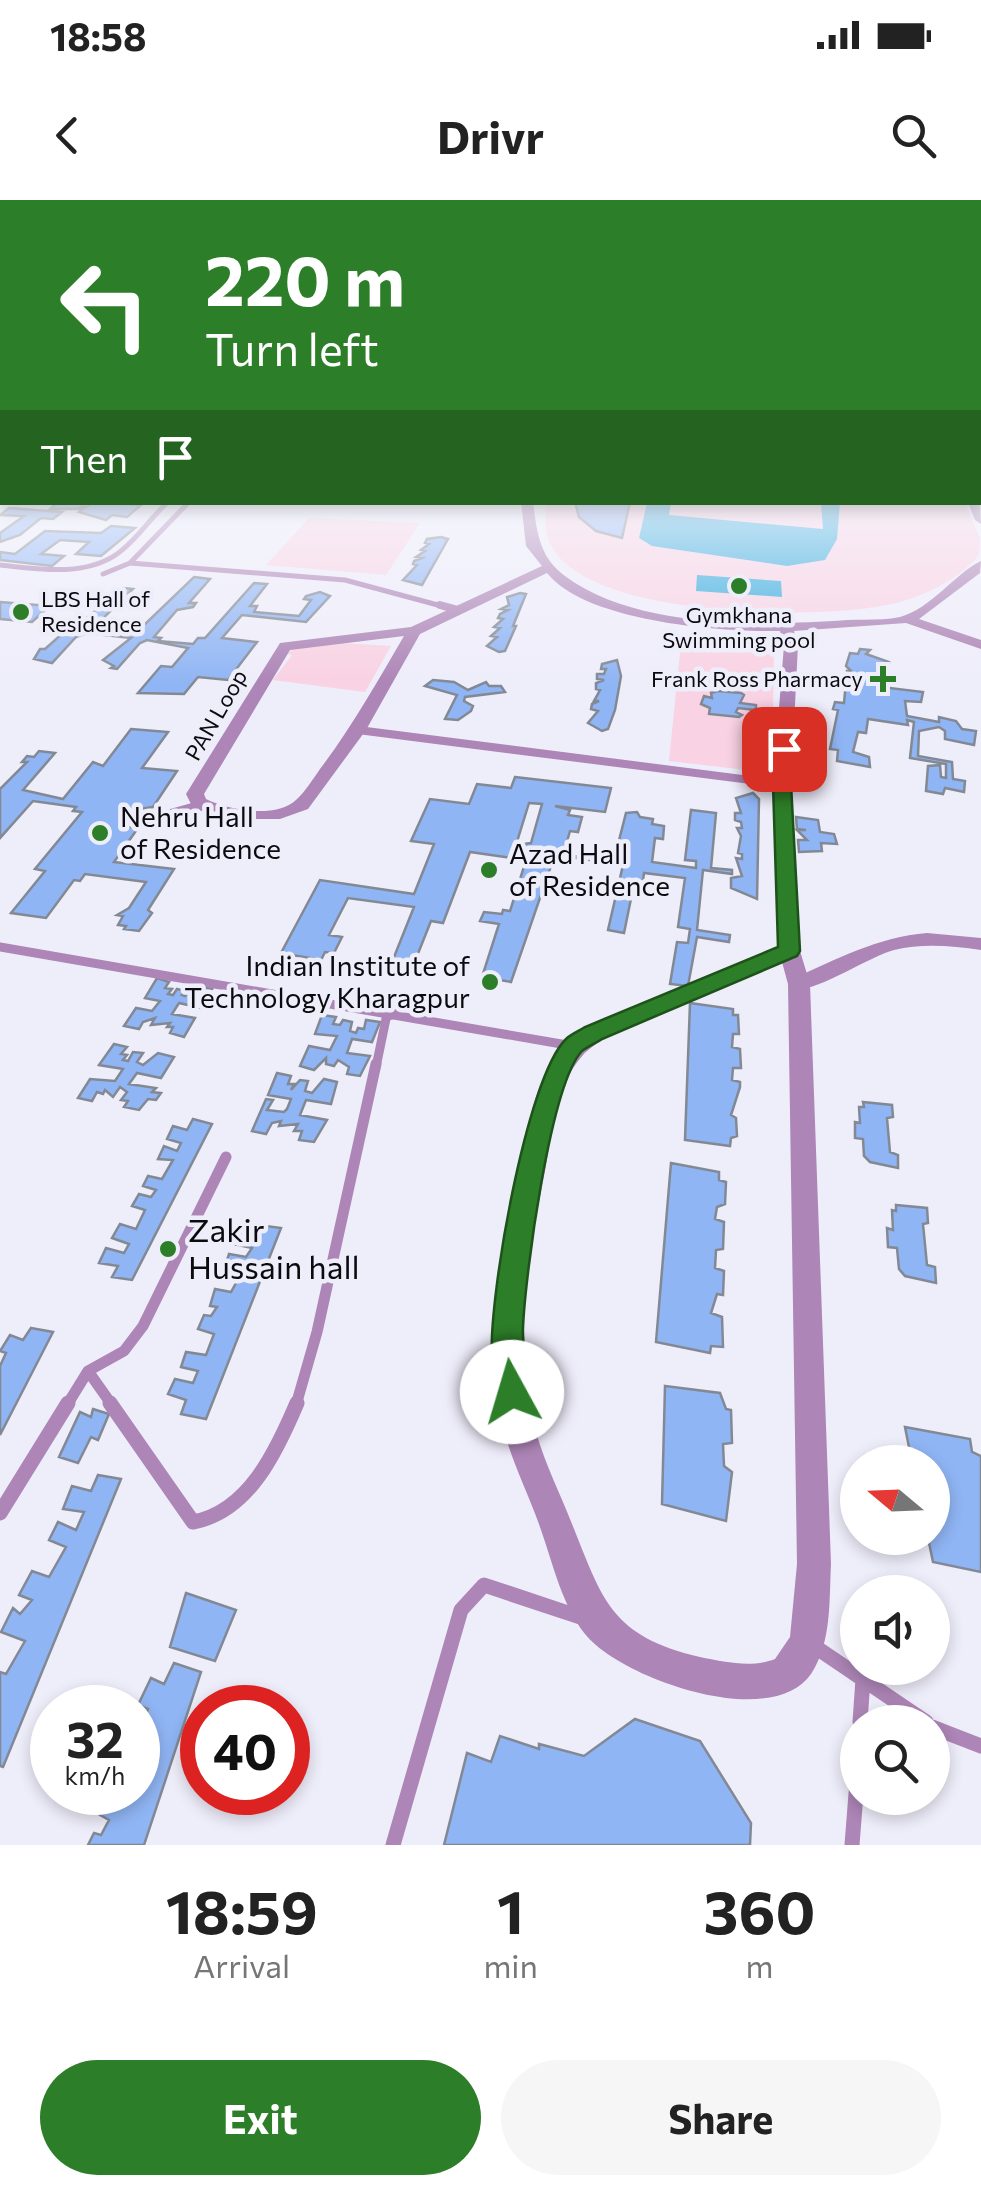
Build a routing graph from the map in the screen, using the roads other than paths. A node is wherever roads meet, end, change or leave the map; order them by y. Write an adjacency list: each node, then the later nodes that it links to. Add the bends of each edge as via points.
1 (139, 530): 5 (lane, via 118,553 88,566)
2 (162, 530): 4 (lane)
3 (527, 530): 7 (street)
4 (130, 563): 8 (lane); 9 (lane, via 345,580)
5 (0, 565)
6 (981, 565): 10 (street)
7 (545, 569): 9 (street, PAN Loop); 12 (street, via 616,607 662,619)
8 (103, 574)
9 (458, 610): 11 (street, PAN Loop)
10 (907, 619): 12 (street); 13 (street)
11 (414, 630): 14 (street, PAN Loop); 16 (street, PAN Loop, via 285,646 195,794)
12 (788, 630): 15 (street)
13 (981, 645)
14 (358, 730): 15 (lane); 16 (street, PAN Loop, via 293,812 266,816)
15 (782, 784): 20 (street)
16 (201, 804): 17 (lane)
17 (158, 817)
18 (981, 944): 21 (street, via 920,936 896,940)
19 (0, 947): 22 (lane)
20 (789, 951): 21 (street); 23 (street)
21 (799, 984): 28 (street, via 814,1564)
22 (390, 1006): 23 (lane); 25 (lane, via 305,1377 282,1436 250,1488 221,1514 193,1522)
23 (573, 1046): 27 (street, via 551,1088 520,1226 506,1356 519,1428)
24 (226, 1157): 25 (lane, via 143,1326 124,1351)
25 (88, 1371): 26 (lane)
26 (0, 1513)
27 (598, 1622): 28 (street, via 620,1643 681,1673 756,1681 789,1672); 35 (lane, via 484,1585 461,1610)
28 (806, 1640): 29 (lane)
29 (840, 1664)
30 (870, 1685): 31 (lane)
31 (900, 1705)
32 (950, 1734): 33 (lane)
33 (981, 1746)
34 (854, 1815): 36 (lane)
35 (393, 1845)
36 (852, 1845)

